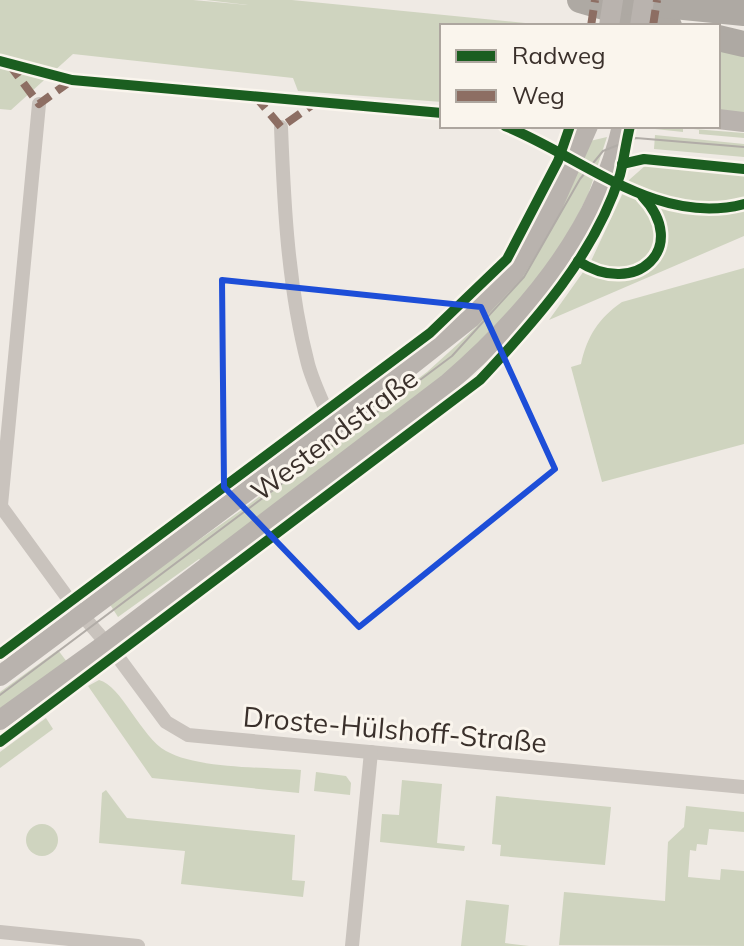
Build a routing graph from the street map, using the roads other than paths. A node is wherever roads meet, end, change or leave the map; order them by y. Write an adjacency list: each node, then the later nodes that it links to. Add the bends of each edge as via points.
1 (580, 0): 7 (highway)
2 (614, 0): 4 (highway); 5 (main road, bridge)
3 (644, 0): 6 (main road, bridge)
4 (744, 13)
5 (609, 24)
6 (640, 24)
7 (662, 24)
8 (720, 38): 9 (highway)
9 (744, 44)
10 (39, 104): 17 (street)
11 (720, 119): 12 (main road)
12 (744, 122)
13 (281, 127): 18 (street, via 285,216 300,329)
14 (587, 128): 18 (main road, Westendstraße, via 549,214 514,272 471,318)
15 (621, 128): 21 (main road, Westendstraße, via 610,171 588,218 533,297 489,348)
16 (0, 326): 17 (street)
17 (17, 328): 19 (street)
18 (333, 427): 20 (main road, Westendstraße)
19 (0, 505): 20 (street, Droste-Hülshoff-Straße)
20 (87, 621): 21 (street, Droste-Hülshoff-Straße); 22 (main road, Westendstraße)
21 (107, 643): 23 (main road, Westendstraße); 24 (street, Droste-Hülshoff-Straße, via 179,732)
22 (0, 676)
23 (0, 720)
24 (371, 752): 25 (street, Droste-Hülshoff-Straße); 29 (street)
25 (744, 787)
26 (0, 932): 27 (street)
27 (69, 943): 28 (street)
28 (138, 946)
29 (352, 946)

